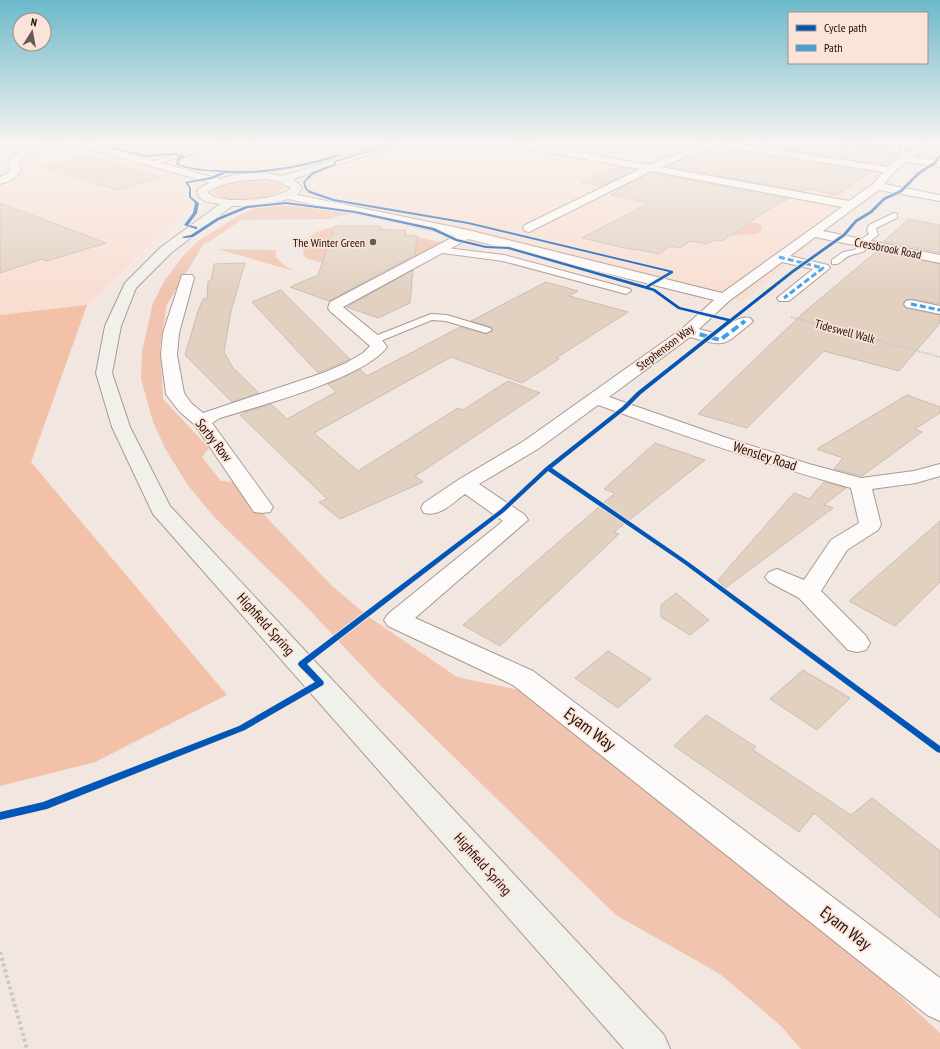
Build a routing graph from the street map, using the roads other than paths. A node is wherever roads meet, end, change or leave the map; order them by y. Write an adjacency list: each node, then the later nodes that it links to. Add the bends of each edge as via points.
1 (202, 193): 9 (main road, via 209,199)
2 (292, 193): 7 (main road)
3 (600, 193): 12 (street)
4 (786, 193): 10 (street)
5 (867, 193): 10 (street, Stephenson Way)
6 (914, 193): 8 (street)
7 (288, 196): 9 (main road, via 263,202); 14 (street, via 364,210)
8 (940, 198)
9 (229, 203): 41 (main road, Highfield Spring, via 166,250 130,286 113,326 104,373 121,427 161,510)
10 (851, 205): 13 (street, Stephenson Way)
11 (894, 216): 15 (lane, via 872,227 870,230 874,234)
12 (529, 228)
13 (812, 233): 15 (street, Cressbrook Road); 17 (street, Stephenson Way)
14 (468, 234): 16 (street); 22 (street)
15 (864, 244): 18 (street, Cressbrook Road); 19 (lane, via 857,252 846,254)
16 (438, 250): 21 (lane, via 504,258); 29 (street, via 334,305)
17 (779, 257): 22 (street, Stephenson Way); 23 (street, via 824,268)
18 (940, 259)
19 (835, 262)
20 (187, 278): 31 (street, Sorby Row, via 170,333 169,355 175,394 185,407)
21 (626, 291)
22 (724, 298): 28 (street, Stephenson Way)
23 (784, 298)
24 (912, 304): 25 (street)
25 (940, 310)
26 (745, 321): 28 (street, via 720,340)
27 (486, 330): 29 (lane, via 447,318 431,317)
28 (688, 331): 30 (street, Stephenson Way)
29 (374, 340): 31 (street, via 379,347 363,361 314,382 214,414)
30 (596, 398): 33 (street, Stephenson Way, via 531,445); 34 (street, Wensley Road, via 774,459)
31 (202, 421): 35 (street, Sorby Row)
32 (940, 470): 34 (street, Wensley Road, via 916,477)
33 (465, 484): 36 (street, Stephenson Way); 40 (street, Eyam Way, via 517,520 397,620 522,678)
34 (862, 484): 38 (street, via 870,525 839,545)
35 (262, 507)
36 (432, 508)
37 (777, 577): 38 (street)
38 (808, 592): 39 (street)
39 (857, 643)
40 (940, 1002)
41 (650, 1049)

